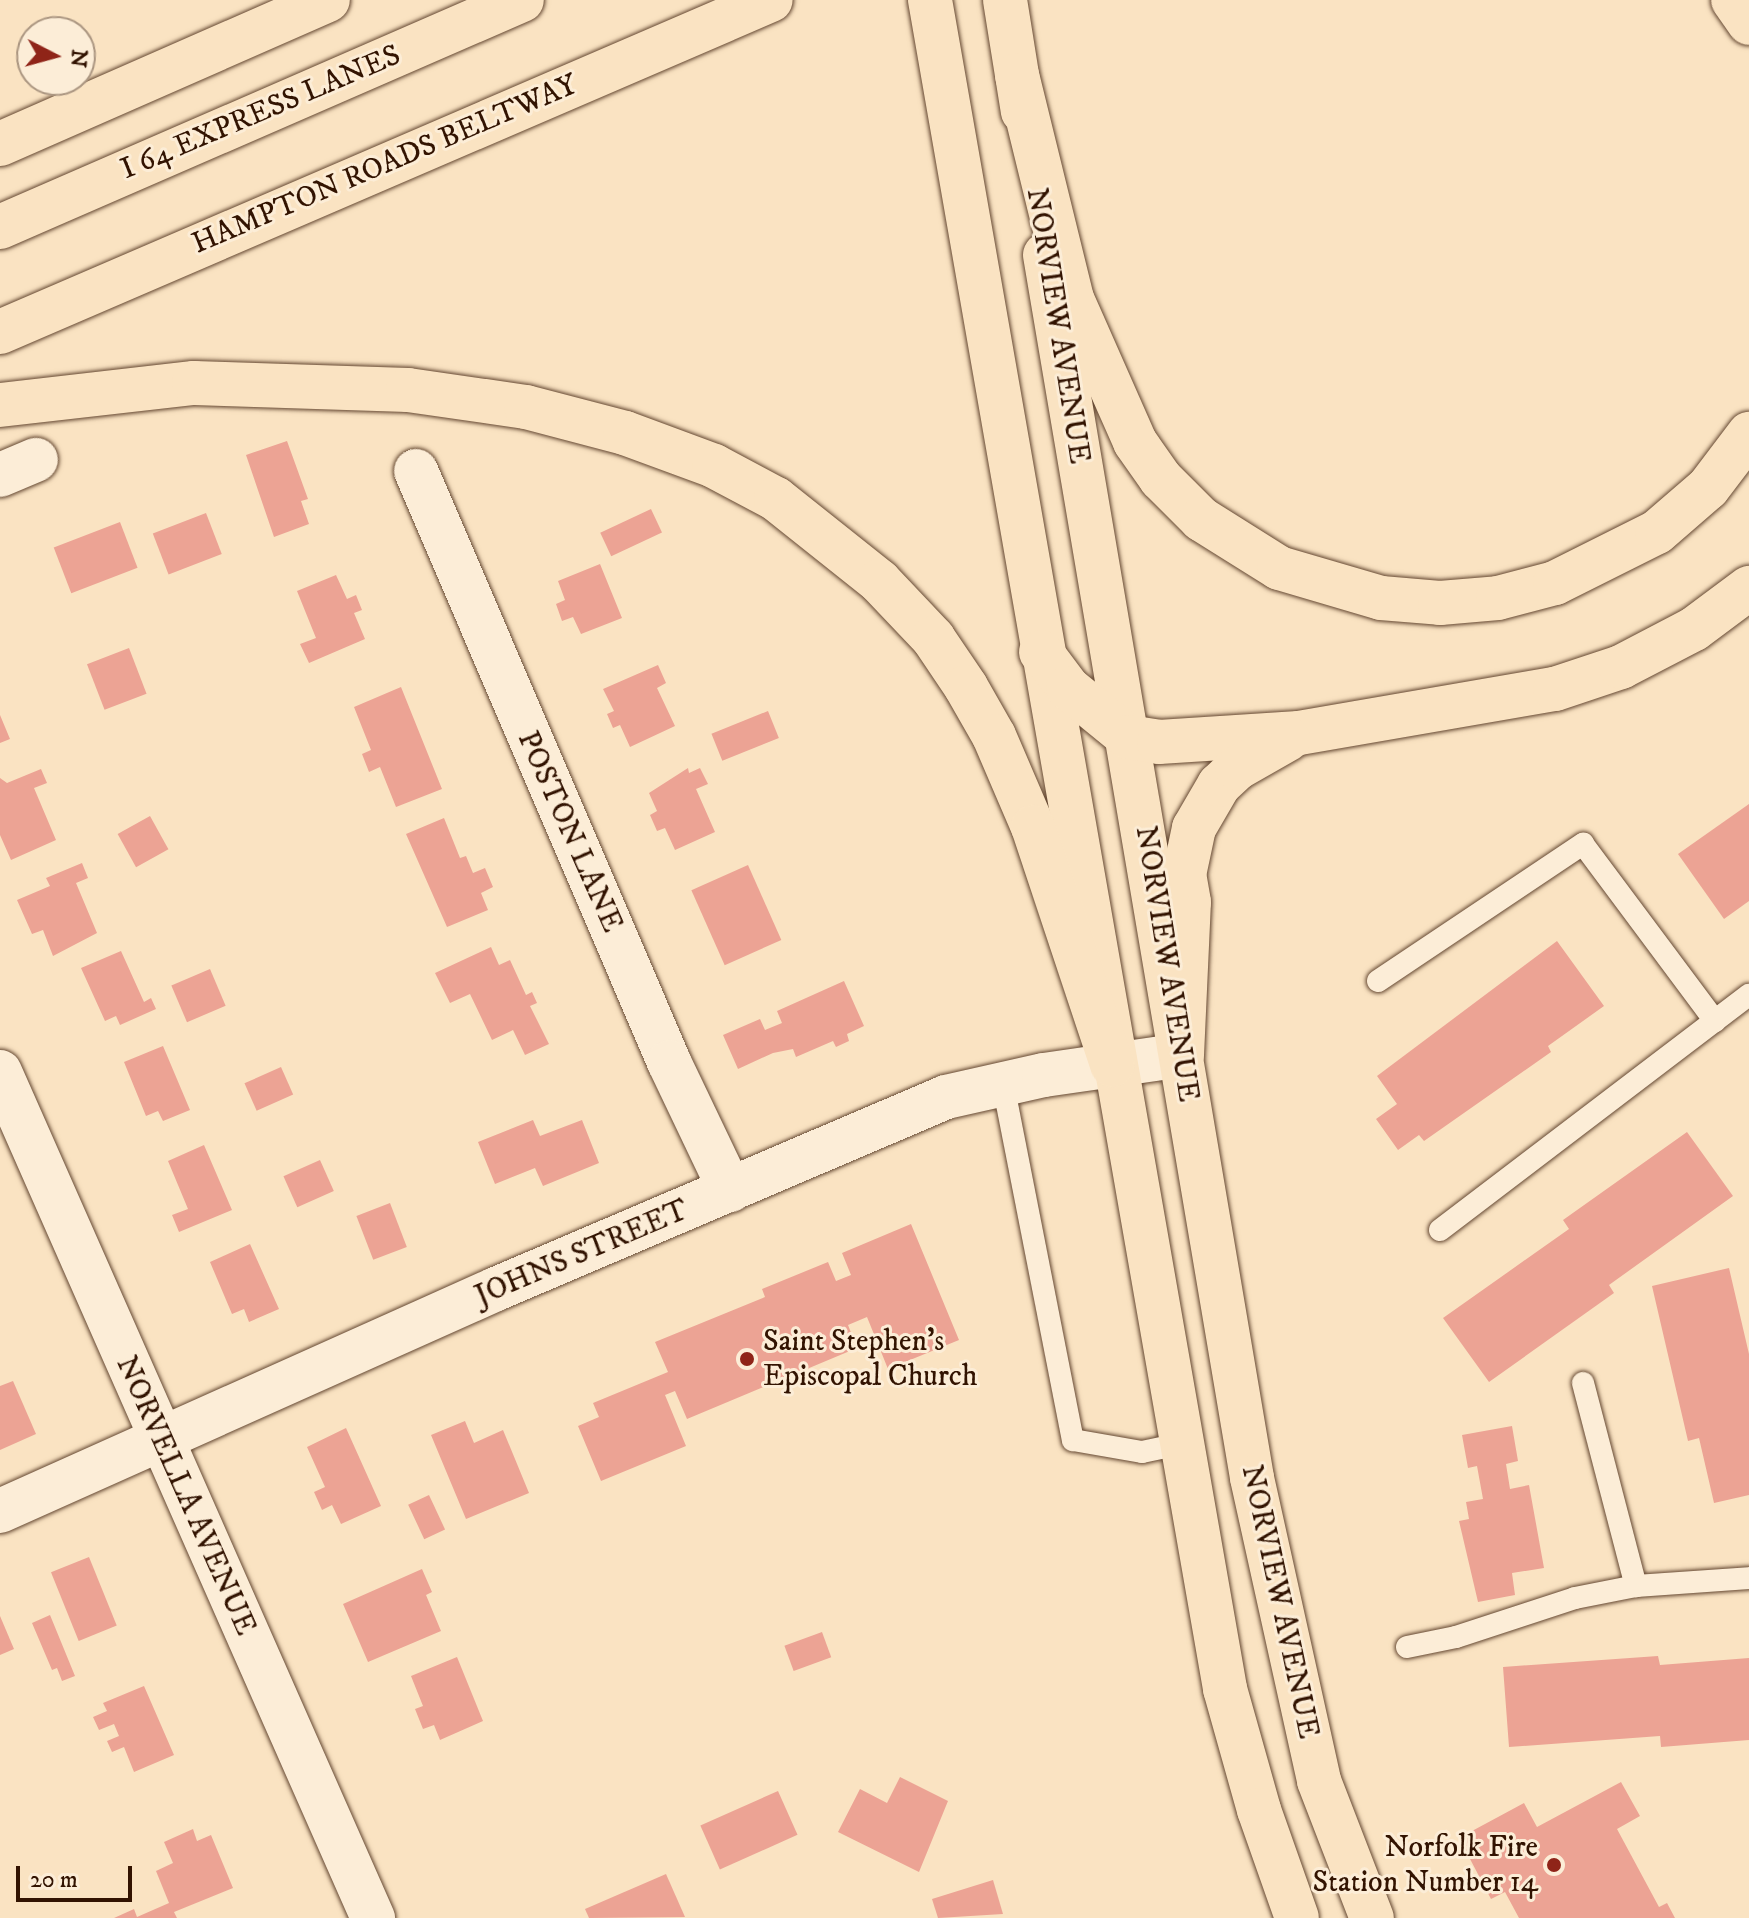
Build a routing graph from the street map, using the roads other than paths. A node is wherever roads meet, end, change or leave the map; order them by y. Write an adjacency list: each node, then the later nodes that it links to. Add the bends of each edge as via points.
1 (328, 0): 9 (main road)
2 (522, 0): 10 (main road, I 64 EXPRESS LANES)
3 (771, 0): 11 (main road, HAMPTON ROADS BELTWAY)
4 (930, 0): 16 (main road)
5 (1005, 0): 8 (main road, NORVIEW AVENUE)
6 (1733, 0): 7 (main road)
7 (1749, 23)
8 (1017, 75): 13 (main road, via 1072,299 1135,442 1161,479 1201,519 1279,568 1381,598 1440,603 1498,598 1555,583 1657,532 1708,488); 18 (main road, NORVIEW AVENUE)
9 (0, 144)
10 (0, 227)
11 (0, 332)
12 (0, 405): 23 (main road, via 194,383 408,390 526,407 625,433 714,466 776,499 879,581 933,638 966,687 994,736 1033,827)
13 (1749, 434)
14 (416, 471): 26 (street, POSTON LANE, via 650,1019)
15 (1749, 588): 17 (main road, via 1694,629 1621,667 1555,689)
16 (1041, 652): 18 (main road, via 1068,688); 23 (main road)
17 (1299, 733): 18 (main road, via 1159,742); 22 (main road, via 1237,768 1194,828 1184,875 1189,902)
18 (1128, 737): 22 (main road, NORVIEW AVENUE)
19 (1378, 981): 21 (lane, via 1583,844)
20 (1749, 995): 21 (lane)
21 (1715, 1021): 27 (lane)
22 (1182, 1055): 23 (street, JOHNS STREET); 37 (main road, NORVIEW AVENUE, via 1252,1478 1300,1710 1319,1781)
23 (1112, 1065): 25 (street, JOHNS STREET); 30 (main road)
24 (0, 1072): 29 (street, NORVELLA AVENUE)
25 (1003, 1084): 26 (street, JOHNS STREET, via 946,1097); 30 (lane, via 1073,1440 1142,1452)
26 (730, 1190): 29 (street, JOHNS STREET)
27 (1440, 1230)
28 (1583, 1383): 33 (lane)
29 (162, 1441): 31 (street, JOHNS STREET); 35 (street, NORVELLA AVENUE)
30 (1181, 1444): 36 (main road, via 1225,1689)
31 (0, 1511)
32 (1749, 1578): 33 (lane)
33 (1636, 1586): 34 (lane, via 1575,1598 1456,1637)
34 (1407, 1647)
35 (373, 1918)
36 (1297, 1918)
37 (1372, 1918)

